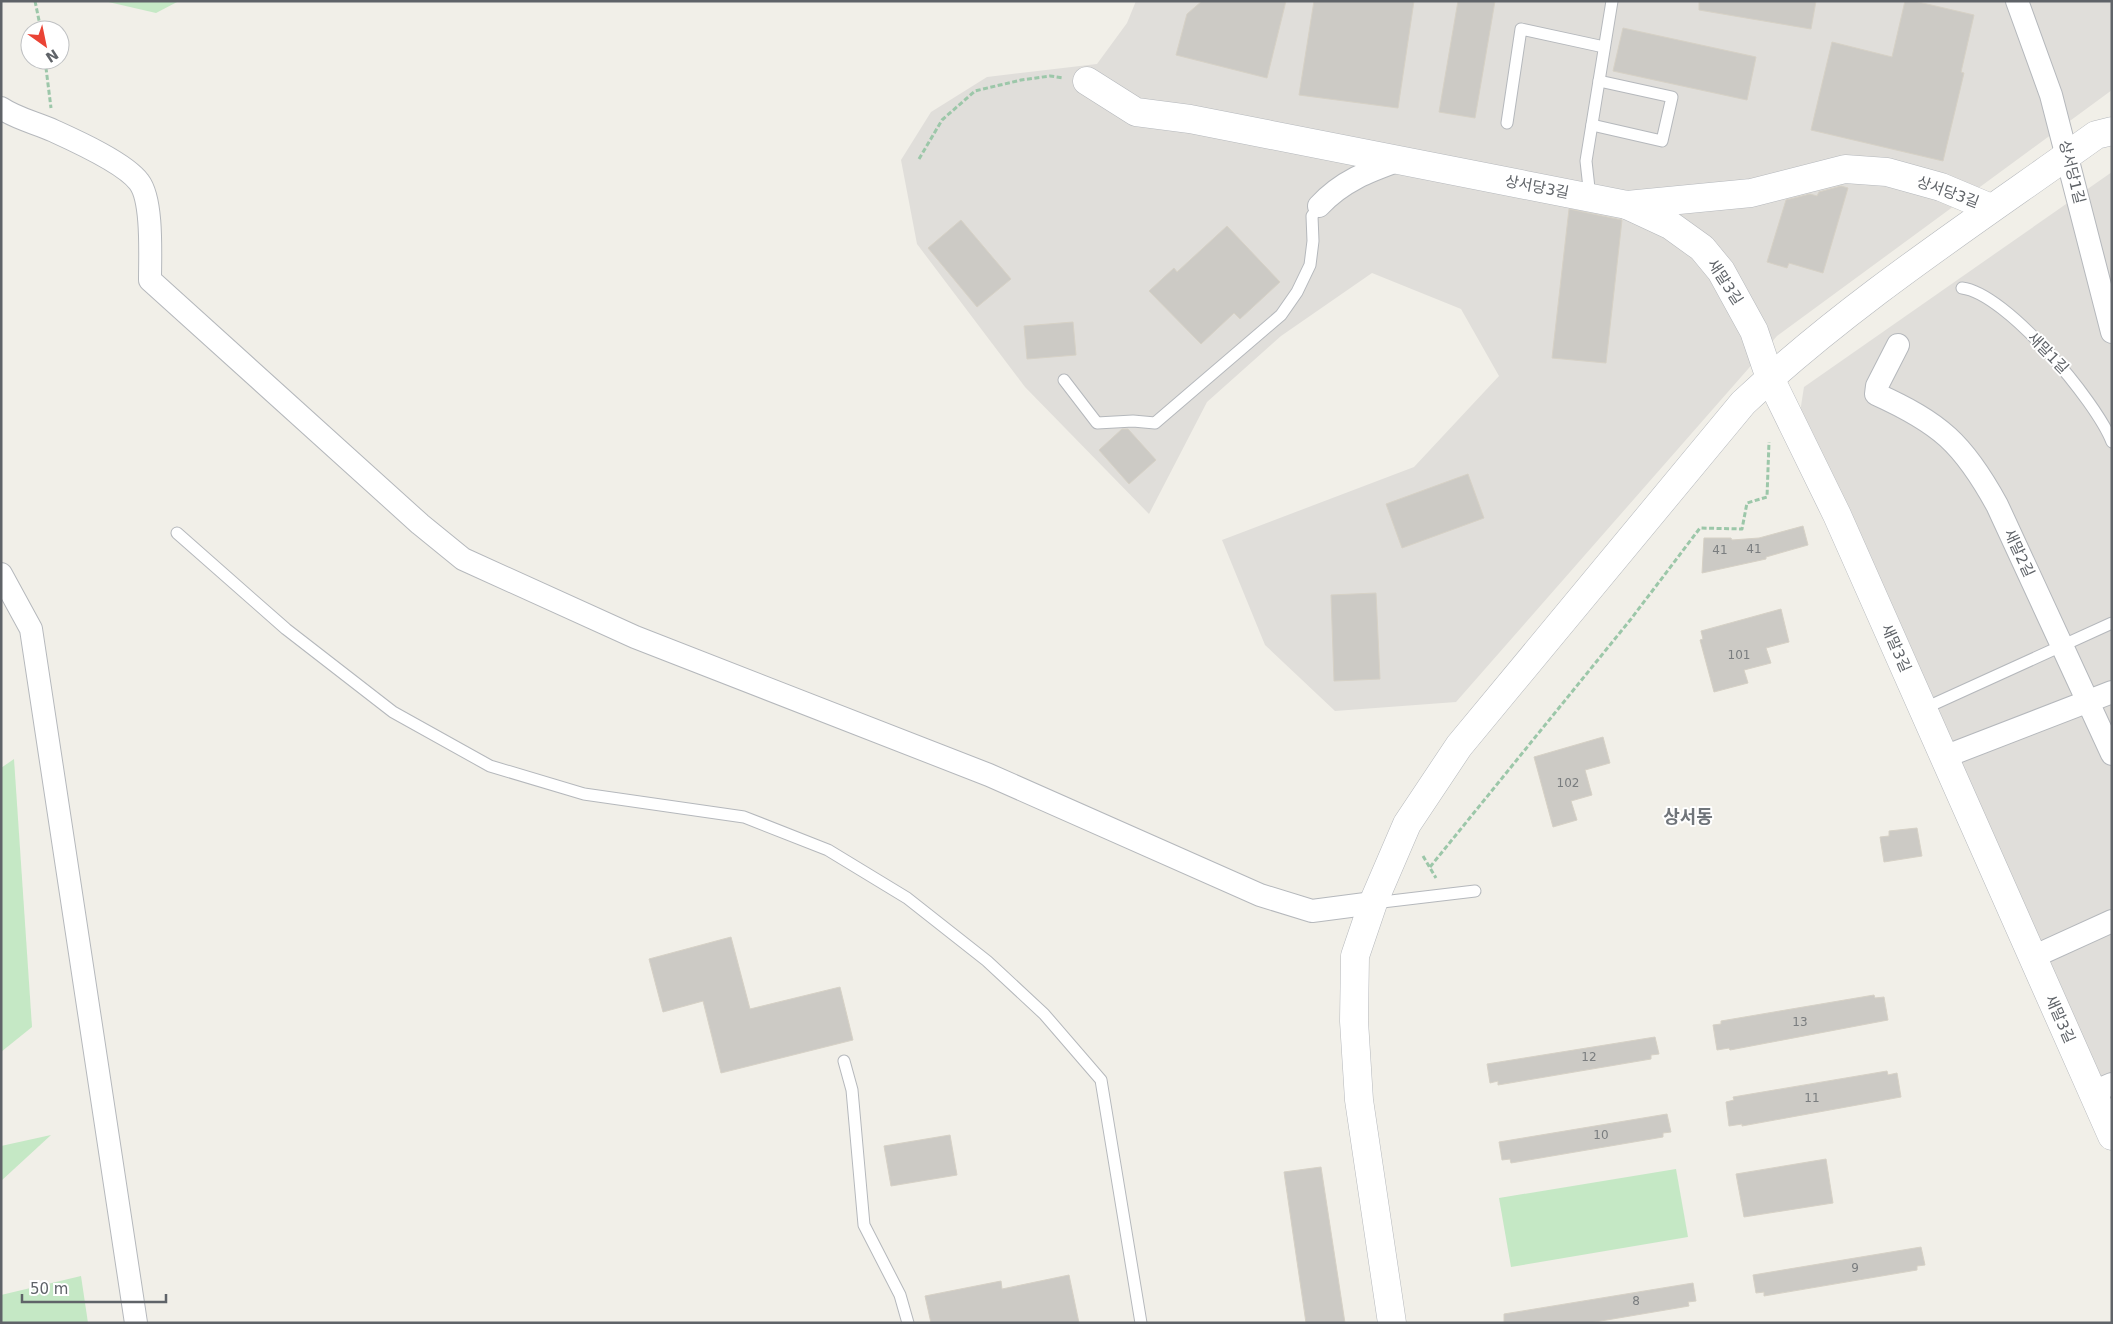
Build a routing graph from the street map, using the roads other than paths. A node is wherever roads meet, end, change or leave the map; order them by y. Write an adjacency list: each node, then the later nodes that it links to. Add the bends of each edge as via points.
1 (1612, 1): 3 (lane)
2 (2020, 8): 11 (street, 상서당1길)
3 (1604, 47): 5 (lane); 8 (lane, via 1521,29)
4 (1087, 81): 12 (street, 상서당3길, via 1136,112 1190,119)
5 (1599, 81): 9 (lane); 9 (lane, via 1672,97 1662,141)
6 (1, 108): 33 (street, via 124,167 140,183 150,221 150,280 420,524 464,559 635,636 989,775 1260,895 1312,911)
7 (2112, 112): 10 (street)
8 (1507, 123)
9 (1592, 125): 13 (lane, via 1586,161)
10 (2104, 133): 11 (street)
11 (2068, 155): 16 (street); 18 (street, 상서당1길)
12 (1400, 160): 13 (street, 상서당3길); 15 (street, via 1356,176 1332,192)
13 (1590, 197): 14 (street, 상서당3길)
14 (1627, 205): 16 (street, 상서당3길, via 1751,193 1845,169 1887,172 1941,187); 20 (street, 새말3길, via 1670,225 1702,248 1721,271 1754,331)
15 (1319, 206): 21 (lane, via 1312,216 1310,265 1298,292 1281,315 1156,423 1132,420 1097,422)
16 (1992, 208): 20 (street, via 1849,314)
17 (1962, 288): 22 (lane, 새말1길, via 1974,289 2028,332 2075,381)
18 (2112, 332)
19 (1898, 345): 26 (street, 새말2길, via 1876,394 1928,420 1956,443 1980,474)
20 (1770, 378): 29 (street, 새말3길, via 1837,515); 33 (street, via 1730,418 1459,746 1407,824)
21 (1064, 380)
22 (2112, 442)
23 (177, 533): 41 (lane, via 286,628 393,712 490,766 584,794 744,817 828,850 907,898 987,961 1044,1014 1101,1080)
24 (1, 574): 39 (street, via 31,629)
25 (2112, 623): 26 (lane)
26 (2062, 646): 28 (street, 새말2길); 29 (lane)
27 (2112, 692): 28 (street)
28 (2087, 701): 30 (street, 새말2길); 31 (street)
29 (1923, 709): 31 (street, 새말3길)
30 (2112, 754)
31 (1944, 757): 35 (street, 새말3길)
32 (1475, 891): 33 (lane)
33 (1373, 904): 42 (street, via 1355,956 1354,1021 1359,1100)
34 (2112, 921): 35 (street)
35 (2033, 957): 37 (street, 새말3길)
36 (844, 1062): 40 (lane, via 852,1090 864,1225 900,1295)
37 (2102, 1088): 38 (street, 새말3길)
38 (2112, 1136)
39 (136, 1323)
40 (908, 1323)
41 (1141, 1323)
42 (1392, 1323)

